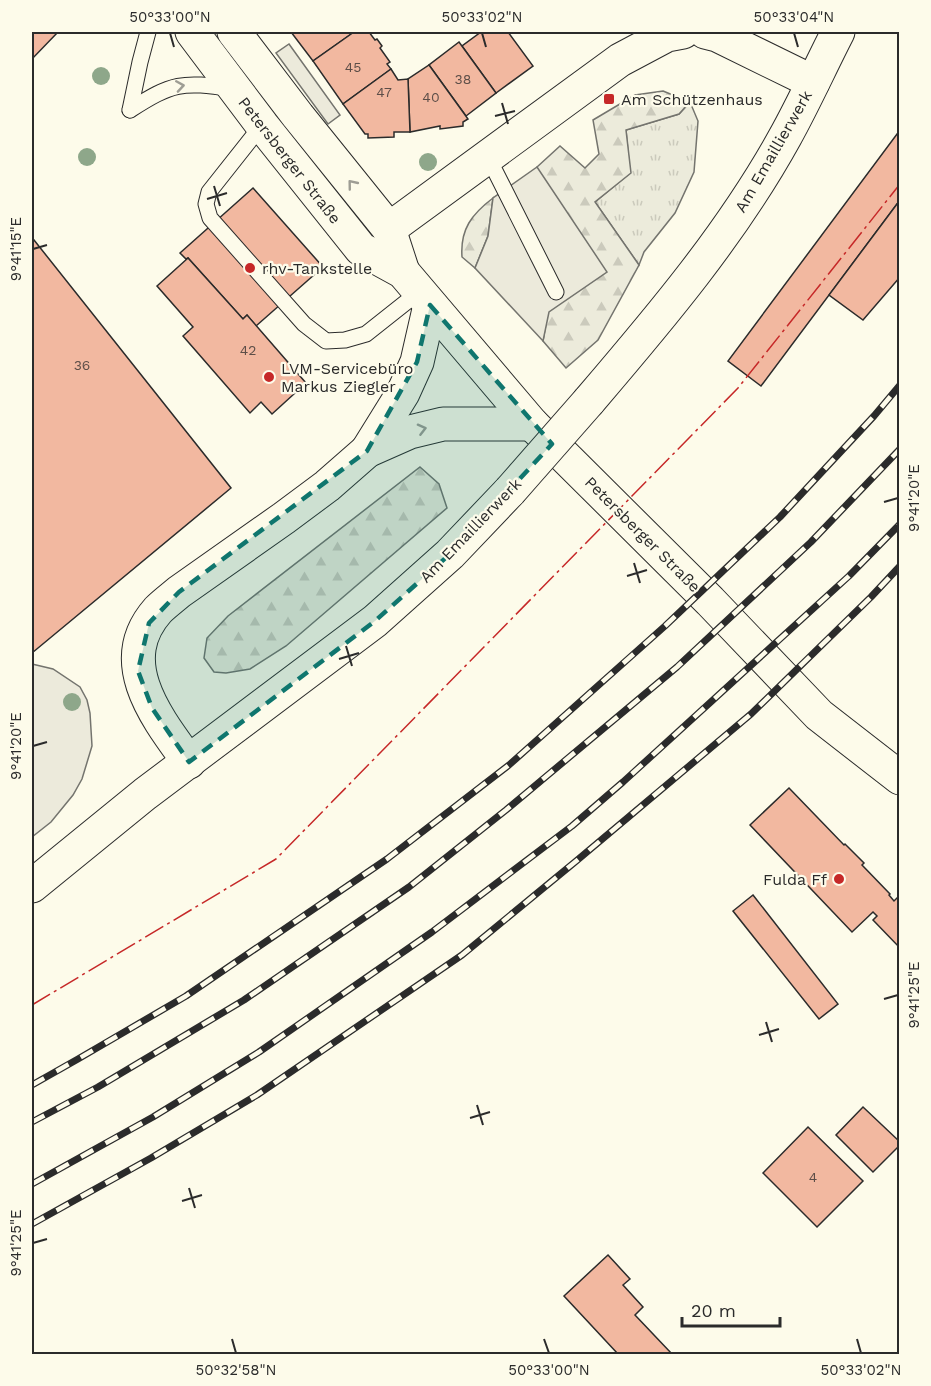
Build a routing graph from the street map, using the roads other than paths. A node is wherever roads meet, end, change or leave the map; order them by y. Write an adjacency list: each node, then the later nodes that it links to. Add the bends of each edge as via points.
1 (148, 32): 8 (lane, one-way to 8, via 130,110 176,86 193,84)
2 (192, 32): 8 (main road, Petersberger Straße)
3 (234, 32): 11 (main road, Petersberger Straße, one-way to 3)
4 (683, 32): 10 (main road, via 660,38 620,60)
5 (705, 32): 7 (main road)
6 (833, 35): 7 (main road, Am Emaillierwerk)
7 (813, 82): 16 (main road, Am Emaillierwerk, bridge, via 784,138 732,221 684,286 510,491 450,554 375,621)
8 (236, 90): 9 (main road, Petersberger Straße)
9 (262, 125): 12 (main road, Petersberger Straße, via 361,249); 12 (lane, via 209,192 206,204 210,218 304,324 326,341 366,334)
10 (488, 157): 11 (main road); 13 (lane)
11 (389, 229): 12 (main road, Petersberger Straße)
12 (417, 290): 14 (main road, Petersberger Straße); 15 (main road, via 417,362)
13 (556, 292)
14 (532, 424): 15 (main road, one-way to 14, via 410,432 443,424); 17 (main road, Petersberger Straße, via 819,716)
15 (368, 451): 16 (main road, via 327,486 179,592 149,623 140,646 138,671 152,708)
16 (189, 762): 18 (main road, Am Emaillierwerk)
17 (900, 778)
18 (32, 886)

